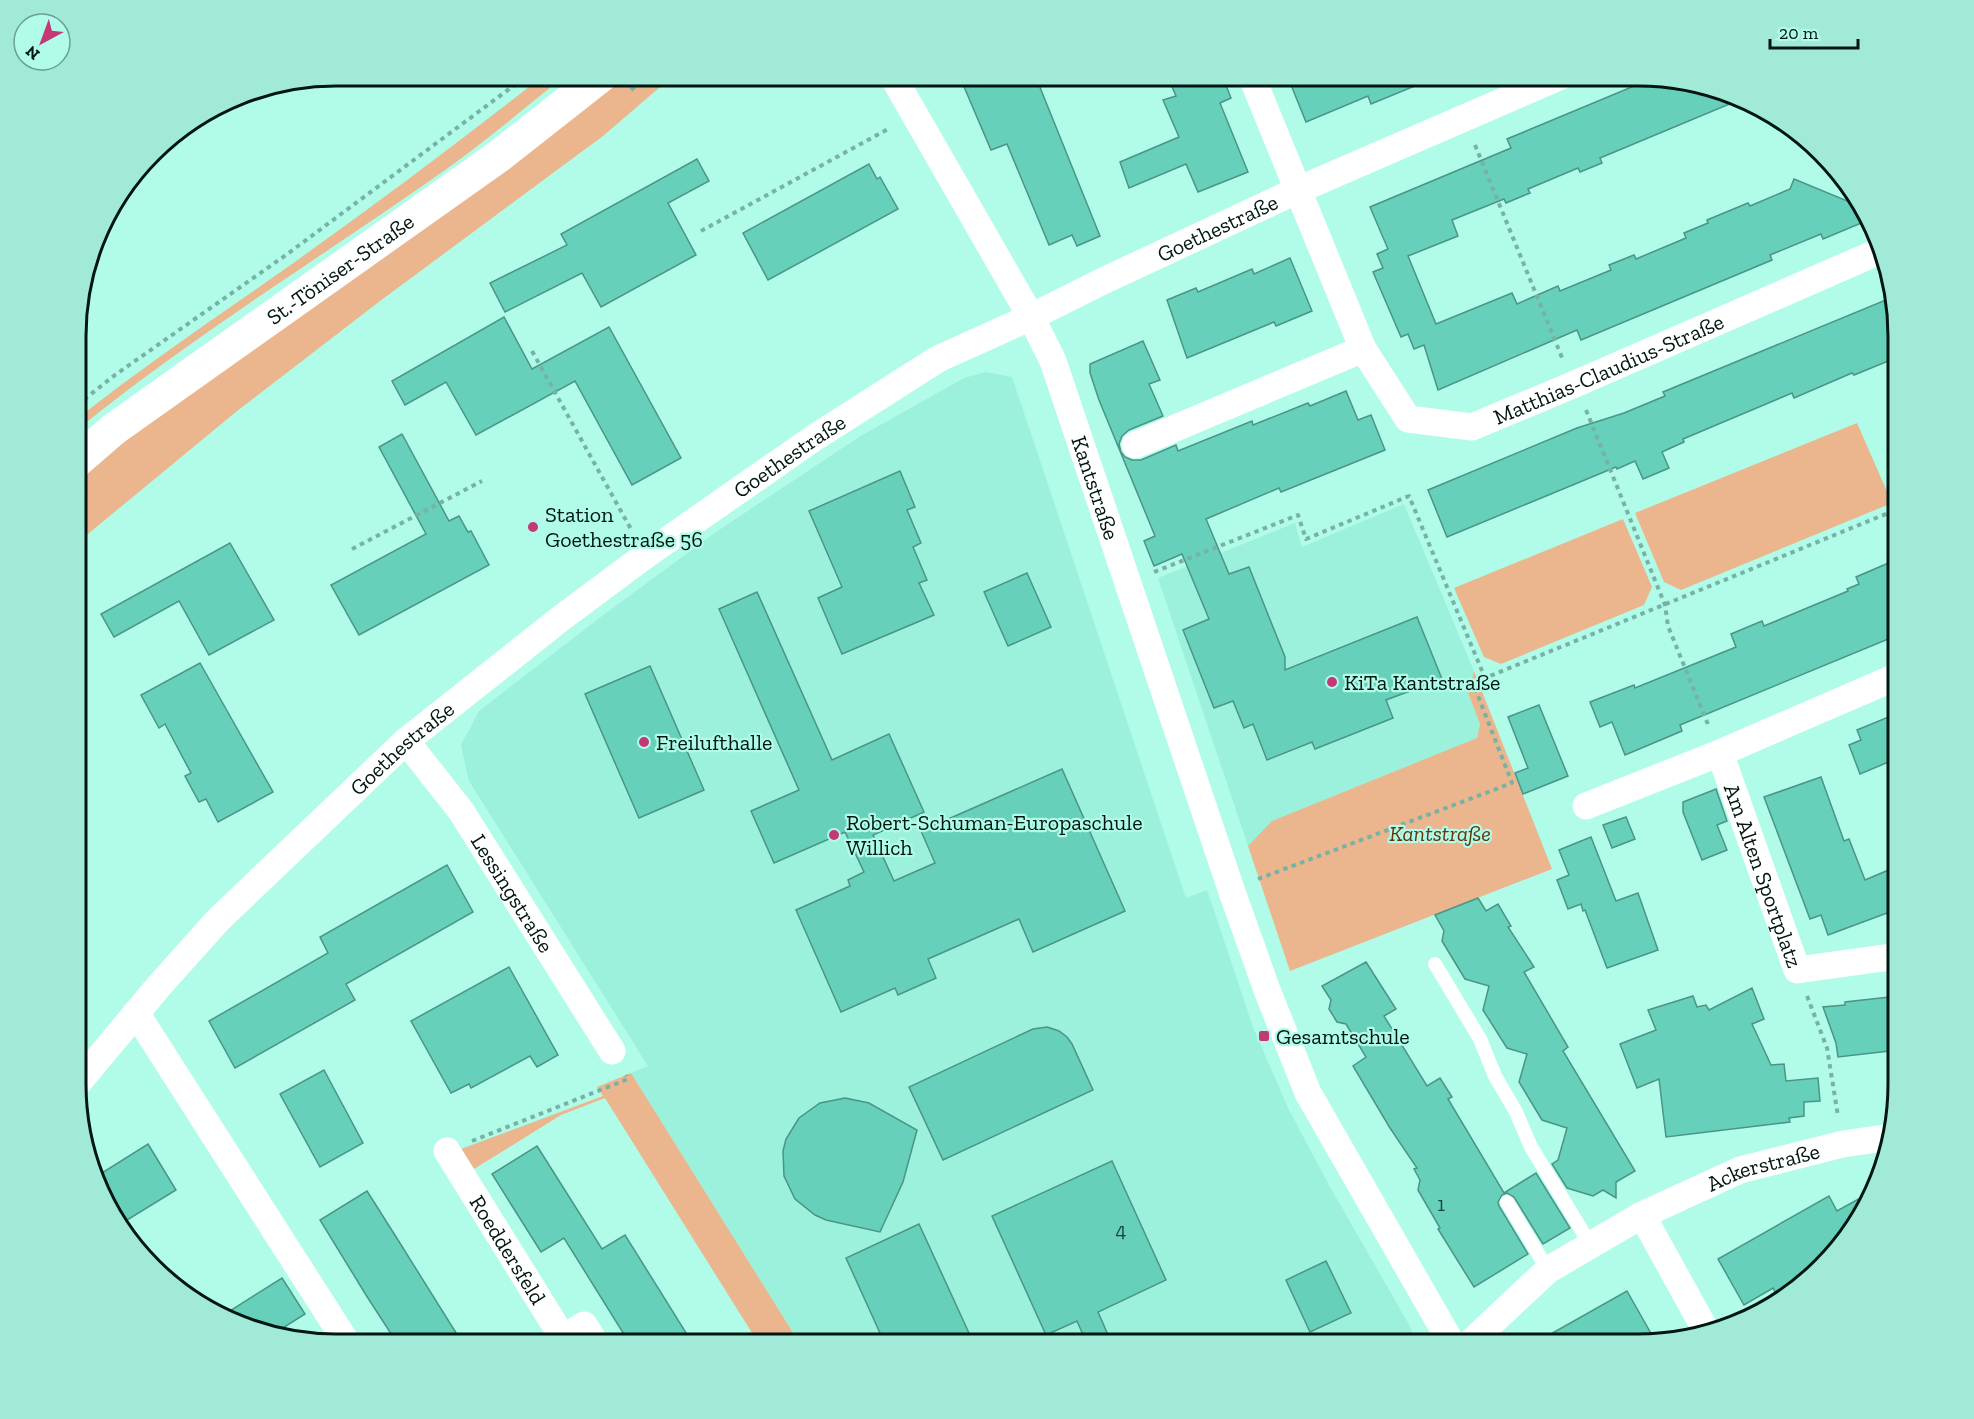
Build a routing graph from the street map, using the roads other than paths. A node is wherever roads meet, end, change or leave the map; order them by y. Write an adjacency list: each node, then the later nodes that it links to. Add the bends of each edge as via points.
1 (588, 86): 10 (main road, St.-Töniser-Straße, via 499,156 114,429)
2 (898, 86): 7 (street, Kantstraße)
3 (1255, 86): 5 (street, Matthias-Claudius-Straße)
4 (1537, 86): 5 (street, Goethestraße)
5 (1298, 190): 7 (street, Goethestraße); 8 (street, Matthias-Claudius-Straße)
6 (1874, 253): 8 (street, Matthias-Claudius-Straße, via 1472,427 1408,419)
7 (1031, 317): 12 (street, Goethestraße, via 938,359 814,438 646,555); 31 (street, Kantstraße, via 1053,361 1231,889 1308,1093)
8 (1363, 349): 9 (street)
9 (1135, 445)
10 (86, 453)
11 (1888, 680): 13 (street, Am Alten Sportplatz)
12 (406, 741): 17 (street, Goethestraße, via 218,920); 18 (street, Lessingstraße, via 461,811)
13 (1720, 753): 14 (street, Am Alten Sportplatz); 15 (street, Am Alten Sportplatz, via 1797,970)
14 (1586, 806)
15 (1888, 957)
16 (1435, 964): 24 (lane, via 1480,1039 1531,1147)
17 (136, 1013): 19 (street, Goethestraße); 27 (street)
18 (612, 1051)
19 (86, 1073)
20 (1883, 1138): 23 (street, Ackerstraße, via 1740,1170)
21 (447, 1151): 28 (street, Roeddersfeld)
22 (1507, 1202): 25 (lane)
23 (1642, 1215): 24 (street, Ackerstraße); 26 (street)
24 (1590, 1244): 25 (street, Ackerstraße)
25 (1548, 1270): 32 (street, Ackerstraße)
26 (1703, 1325)
27 (341, 1334)
28 (555, 1334)
29 (570, 1334): 30 (street, Roeddersfeld, via 584,1325)
30 (590, 1334)
31 (1446, 1334)
32 (1480, 1334)

